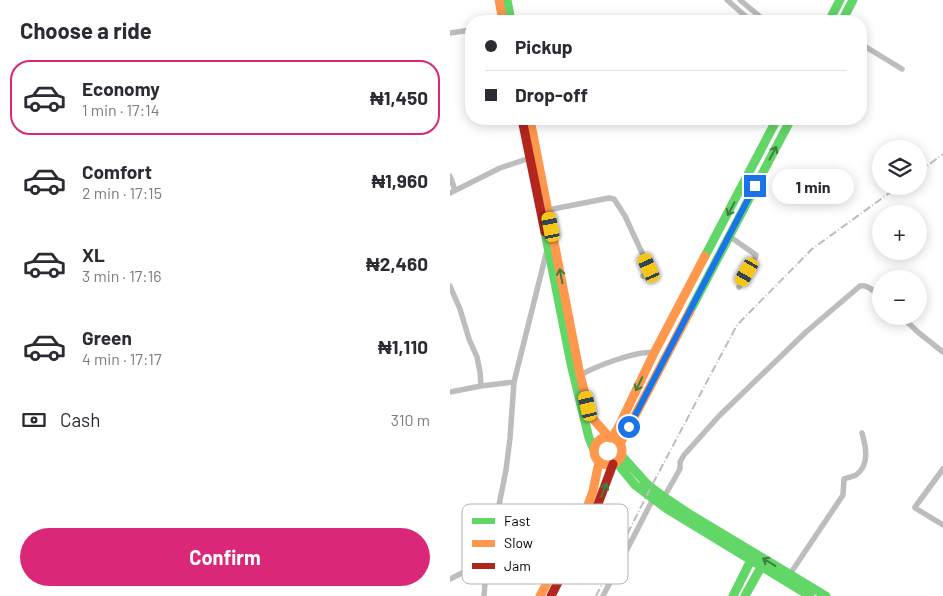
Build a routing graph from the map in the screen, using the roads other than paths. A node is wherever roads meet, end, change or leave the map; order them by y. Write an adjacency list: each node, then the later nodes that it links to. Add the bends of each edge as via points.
1 (499, 0): 7 (street)
2 (507, 0): 8 (street)
3 (727, 0): 9 (street)
4 (740, 0): 10 (street)
5 (840, 0): 11 (street)
6 (852, 0): 12 (street)
7 (502, 15)
8 (509, 15)
9 (744, 15)
10 (758, 15)
11 (831, 15)
12 (845, 15)
13 (465, 31): 14 (street)
14 (450, 33)
15 (867, 48): 16 (street)
16 (902, 69)
17 (523, 125): 21 (street)
18 (531, 125): 24 (street)
19 (774, 125): 33 (street, one-way to 33)
20 (788, 125): 25 (street, one-way to 20)
21 (530, 158): 23 (street, via 500,168); 26 (street)
22 (450, 176): 23 (street)
23 (453, 192)
24 (548, 210): 27 (street, via 609,198 614,200 649,268); 34 (street, one-way to 24)
25 (729, 236): 29 (street, via 756,255); 41 (street)
26 (547, 248): 35 (street); 42 (street, via 588,438)
27 (644, 276)
28 (450, 286): 36 (street, via 476,357)
29 (739, 287)
30 (872, 290): 46 (street, via 860,286 806,332 719,416 684,455)
31 (911, 325): 32 (street)
32 (943, 352)
33 (654, 353): 34 (street, via 635,354); 39 (street, one-way to 39)
34 (580, 375): 38 (street, via 590,413)
35 (514, 382): 36 (street); 48 (street, via 510,438)
36 (481, 386): 37 (street)
37 (450, 392)
38 (599, 424): 39 (street); 41 (street)
39 (620, 424): 41 (street)
40 (862, 433): 56 (street, via 865,461 856,474 844,479 843,495)
41 (614, 440): 42 (street, via 599,440); 43 (street, via 621,450)
42 (594, 450): 44 (street)
43 (616, 460): 44 (street, via 604,464); 46 (street); 47 (street, via 635,485); 50 (street, one-way to 43)
44 (599, 462): 49 (street)
45 (943, 469): 51 (street, via 915,507)
46 (664, 497): 56 (street, one-way to 46)
47 (653, 499): 52 (street); 53 (street)
48 (499, 504)
49 (588, 504)
50 (598, 504)
51 (943, 525)
52 (628, 547)
53 (751, 560): 54 (street); 64 (street)
54 (761, 567): 65 (street); 66 (street)
55 (462, 573): 57 (street)
56 (790, 574): 67 (street)
57 (450, 579)
58 (547, 584): 61 (street)
59 (557, 584): 62 (street, one-way to 59)
60 (608, 584): 63 (street)
61 (540, 596)
62 (551, 596)
63 (602, 596)
64 (733, 596)
65 (745, 596)
66 (810, 596)
67 (826, 596)

